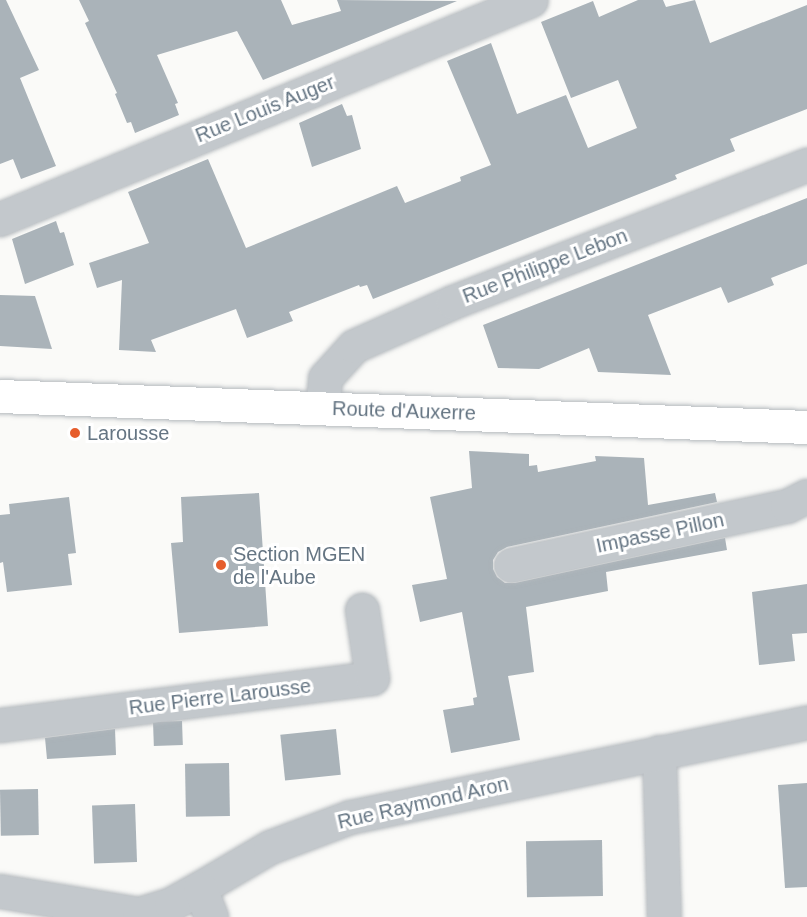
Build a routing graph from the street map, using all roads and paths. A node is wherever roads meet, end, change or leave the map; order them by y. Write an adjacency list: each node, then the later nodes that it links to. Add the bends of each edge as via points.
1 (531, 0): 3 (street, Rue Louis Auger)
2 (807, 165): 5 (street, Rue Philippe Lebon, via 453,302 354,346 325,378)
3 (0, 219)
4 (0, 396): 5 (main road, Route d'Auxerre)
5 (322, 408): 6 (main road, Route d'Auxerre)
6 (807, 427)
7 (807, 496): 8 (street, Impasse Pillon, via 787,506)
8 (511, 565)
9 (362, 610): 11 (street, Rue Pierre Larousse, via 372,678)
10 (807, 722): 12 (street, Rue Raymond Aron)
11 (0, 725)
12 (659, 752): 14 (street, Rue Raymond Aron, via 350,817 270,847); 15 (street)
13 (0, 891): 14 (street, Rue Raymond Aron, via 140,914 171,904)
14 (206, 903)
15 (664, 917)

